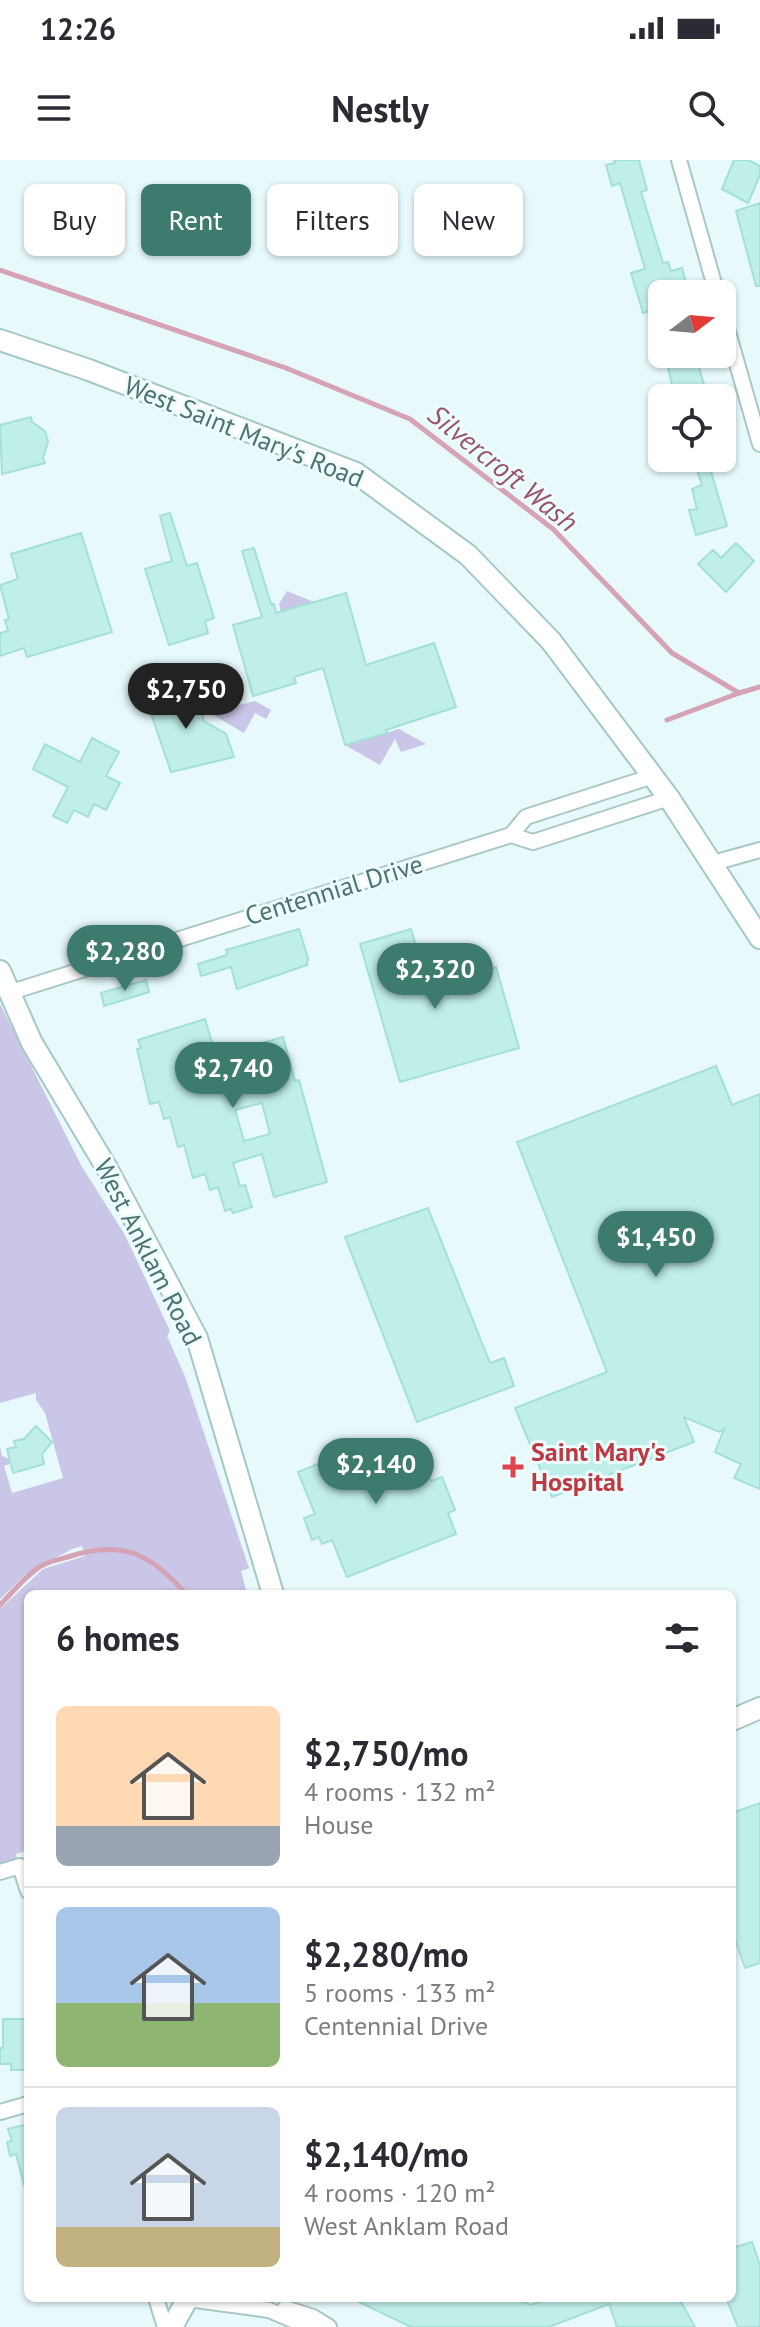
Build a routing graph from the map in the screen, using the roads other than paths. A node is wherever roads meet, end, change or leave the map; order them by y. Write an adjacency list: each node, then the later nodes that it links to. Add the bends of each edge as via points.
1 (679, 160): 2 (street)
2 (713, 280)
3 (0, 340): 6 (main road, West Saint Mary's Road, via 356,473 468,555 551,641)
4 (736, 360): 5 (street)
5 (760, 444)
6 (653, 776): 7 (main road, West Saint Mary's Road); 8 (street, Centennial Drive, via 526,817)
7 (669, 798): 8 (street, via 533,842); 10 (main road, West Saint Mary's Road)
8 (511, 835): 13 (street, Centennial Drive)
9 (760, 850): 10 (street)
10 (713, 863): 11 (main road, West Saint Mary's Road)
11 (760, 938)
12 (0, 971): 13 (main road, West Anklam Road)
13 (8, 993): 14 (main road, West Anklam Road, via 197,1338)
14 (272, 1590)
15 (760, 1708): 16 (main road)
16 (736, 1718)
17 (0, 1872): 18 (street, via 20,1866)
18 (24, 1878)
19 (24, 2105): 20 (street)
20 (0, 2112)
21 (157, 2302): 25 (street)
22 (186, 2302): 26 (main road)
23 (210, 2302): 24 (street)
24 (269, 2310): 27 (street); 28 (street, via 282,2307)
25 (165, 2327)
26 (172, 2327)
27 (309, 2327)
28 (329, 2327)

